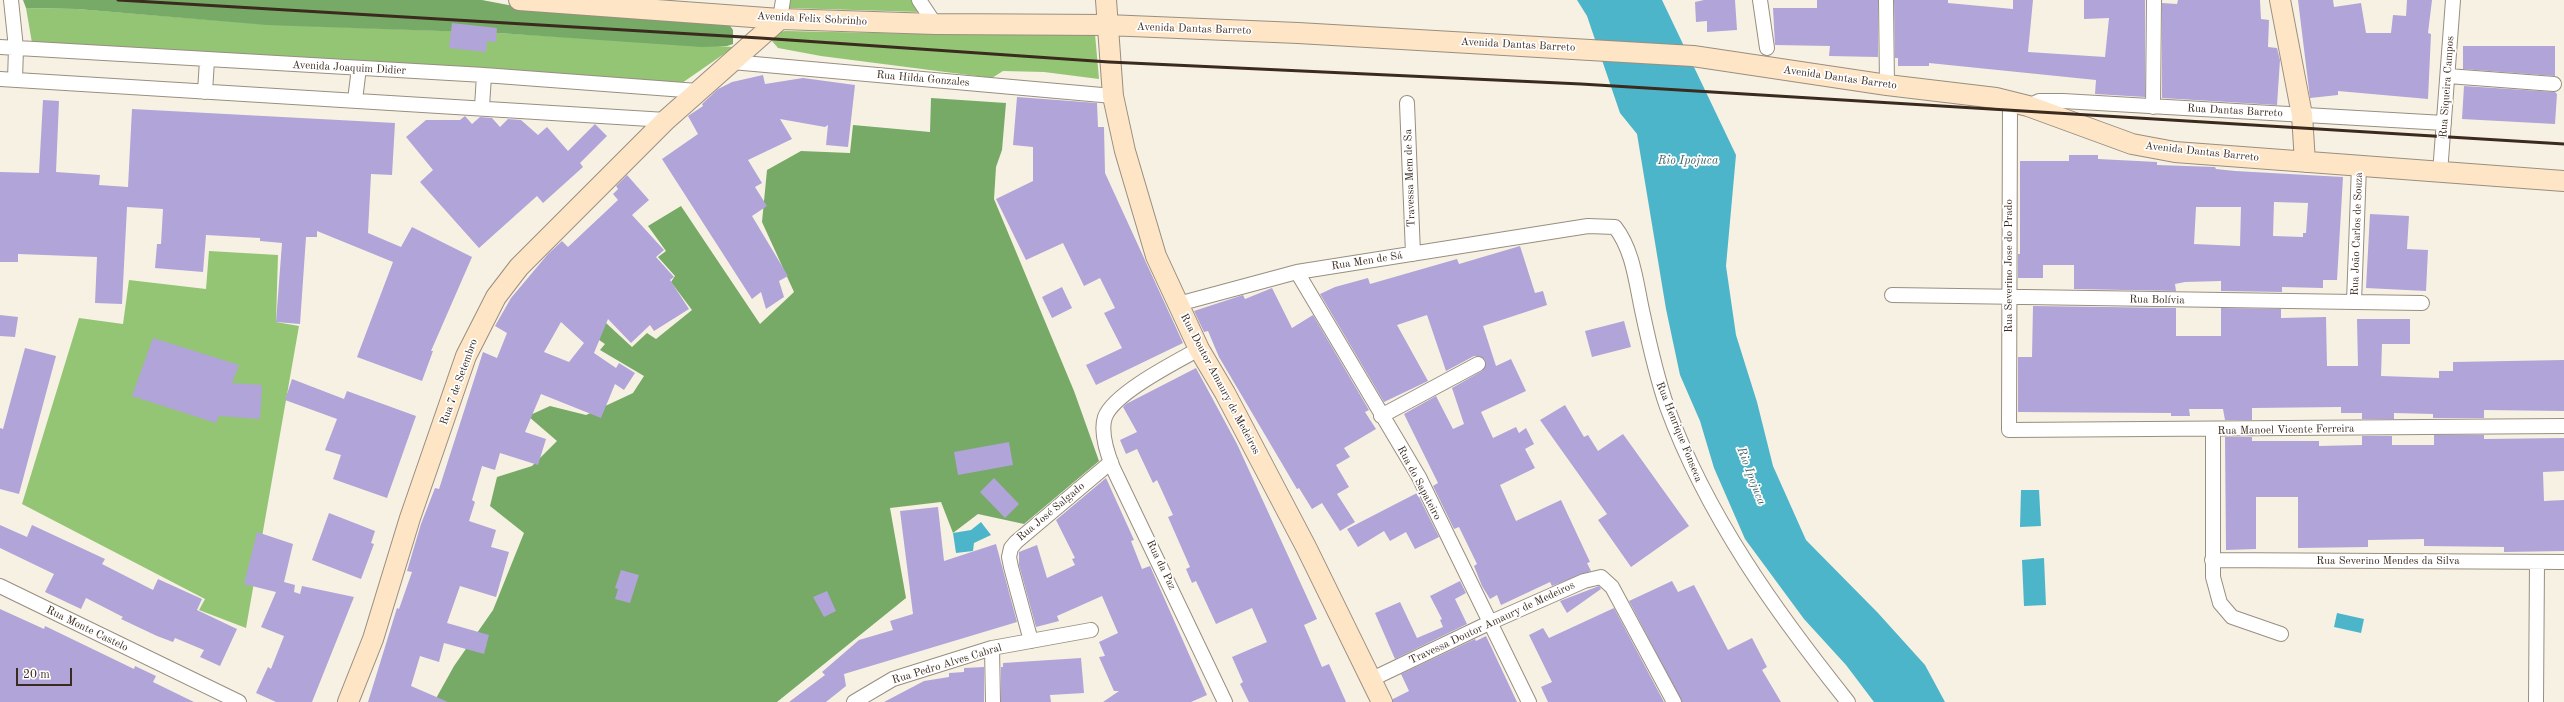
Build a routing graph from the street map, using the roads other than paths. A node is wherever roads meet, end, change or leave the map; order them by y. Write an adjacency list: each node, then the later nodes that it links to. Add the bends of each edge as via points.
1 (11, 0): 14 (street)
2 (519, 0): 10 (main road, Avenida Felix Sobrinho)
3 (920, 0): 11 (street)
4 (1106, 0): 12 (main road, Rua Doutor Amaury de Medeiros)
5 (1760, 0): 15 (street)
6 (1886, 0): 24 (street)
7 (2154, 0): 32 (street)
8 (2280, 0): 33 (main road)
9 (2453, 0): 20 (street, Rua Siqueira Campos)
10 (781, 9): 11 (main road, Avenida Felix Sobrinho); 17 (main road, Rua 7 de Setembro)
11 (935, 24): 12 (main road, Avenida Felix Sobrinho)
12 (1107, 25): 24 (main road, Avenida Dantas Barreto, via 1693,56); 27 (main road, Rua Doutor Amaury de Medeiros)
13 (0, 47): 14 (street, Avenida Joaquim Didier)
14 (16, 48): 16 (street, Avenida Joaquim Didier); 22 (street)
15 (1766, 48)
16 (207, 60): 18 (street, Avenida Joaquim Didier); 26 (street)
17 (732, 62): 25 (main road, Rua 7 de Setembro); 27 (street, Rua Hilda Gonzales)
18 (360, 68): 19 (street, Avenida Joaquim Didier); 28 (street)
19 (484, 75): 25 (street, Avenida Joaquim Didier); 31 (street)
20 (2448, 76): 23 (street); 35 (street, Rua Siqueira Campos)
21 (0, 79): 22 (street)
22 (15, 80): 26 (street)
23 (2554, 84)
24 (1887, 85): 30 (main road, Avenida Dantas Barreto, via 1972,94)
25 (698, 91): 34 (main road, Rua 7 de Setembro)
26 (205, 92): 28 (street)
27 (1113, 96): 47 (main road, Rua Doutor Amaury de Medeiros, via 1125,152 1146,225 1156,256)
28 (355, 100): 31 (street)
29 (1407, 103): 41 (street, Travessa Mem de Sa)
30 (2019, 103): 32 (street, Rua Dantas Barreto, via 2045,100); 36 (main road, Avenida Dantas Barreto, via 2132,144 2176,152); 44 (street, Rua Severino Jose do Prado)
31 (482, 107): 34 (street)
32 (2153, 107): 33 (street, Rua Dantas Barreto)
33 (2302, 116): 35 (street, Rua Dantas Barreto); 36 (main road)
34 (666, 120): 66 (main road, Rua 7 de Setembro, via 519,267 496,297 466,356 410,518 373,639)
35 (2444, 123): 38 (street, Rua Siqueira Campos)
36 (2305, 162): 37 (main road, Avenida Dantas Barreto)
37 (2359, 166): 38 (main road, Avenida Dantas Barreto); 45 (street, Rua João Carlos de Souza)
38 (2440, 173): 39 (main road, Avenida Dantas Barreto)
39 (2564, 181)
40 (1559, 230): 41 (street, Rua Men de Sá); 73 (street, Rua Henrique Fonseca, via 1604,225 1616,227 1634,272 1654,367 1693,471 1761,587)
41 (1413, 254): 42 (street, Rua Men de Sá)
42 (1297, 272): 47 (street, Rua Men de Sá); 50 (street, Rua do Sapateiro)
43 (1892, 295): 44 (street, Rua Bolívia)
44 (2009, 299): 45 (street, Rua Bolívia); 52 (street, Rua Severino Jose do Prado)
45 (2354, 302): 46 (street, Rua Bolívia)
46 (2422, 303)
47 (1178, 304): 48 (main road, Rua Doutor Amaury de Medeiros)
48 (1199, 349): 54 (street, Rua da Paz, via 1142,383 1109,409 1103,427); 64 (main road, Rua Doutor Amaury de Medeiros, via 1306,547)
49 (1478, 364): 50 (street)
50 (1381, 416): 59 (street, Rua do Sapateiro, via 1418,477)
51 (2564, 426): 53 (street, Rua Manoel Vicente Ferreira)
52 (2009, 430): 53 (street, Rua Manoel Vicente Ferreira)
53 (2212, 430): 55 (street)
54 (1111, 462): 62 (street, Rua José Salgado, via 1026,532 1011,548 1011,567); 69 (street, Rua da Paz)
55 (2212, 560): 56 (street, Rua Severino Mendes da Silva); 61 (street, via 2216,594 2227,613 2240,621)
56 (2537, 562): 57 (street, Rua Severino Mendes da Silva); 74 (street)
57 (2564, 562)
58 (0, 586): 65 (street, Rua Monte Castelo)
59 (1489, 623): 64 (street, Travessa Doutor Amaury de Medeiros); 71 (street, Rua do Sapateiro); 72 (street, Travessa Doutor Amaury de Medeiros, via 1596,577 1604,579 1612,587)
60 (1091, 630): 62 (street, Rua Pedro Alves Cabral)
61 (2282, 634)
62 (1031, 641): 63 (street, Rua Pedro Alves Cabral)
63 (992, 648): 67 (street, Rua Pedro Alves Cabral, via 893,679); 68 (street)
64 (1370, 680): 70 (main road, Rua Doutor Amaury de Medeiros)
65 (239, 702)
66 (348, 702)
67 (854, 702)
68 (993, 702)
69 (1225, 702)
70 (1382, 702)
71 (1529, 702)
72 (1674, 702)
73 (1848, 702)
74 (2536, 702)

